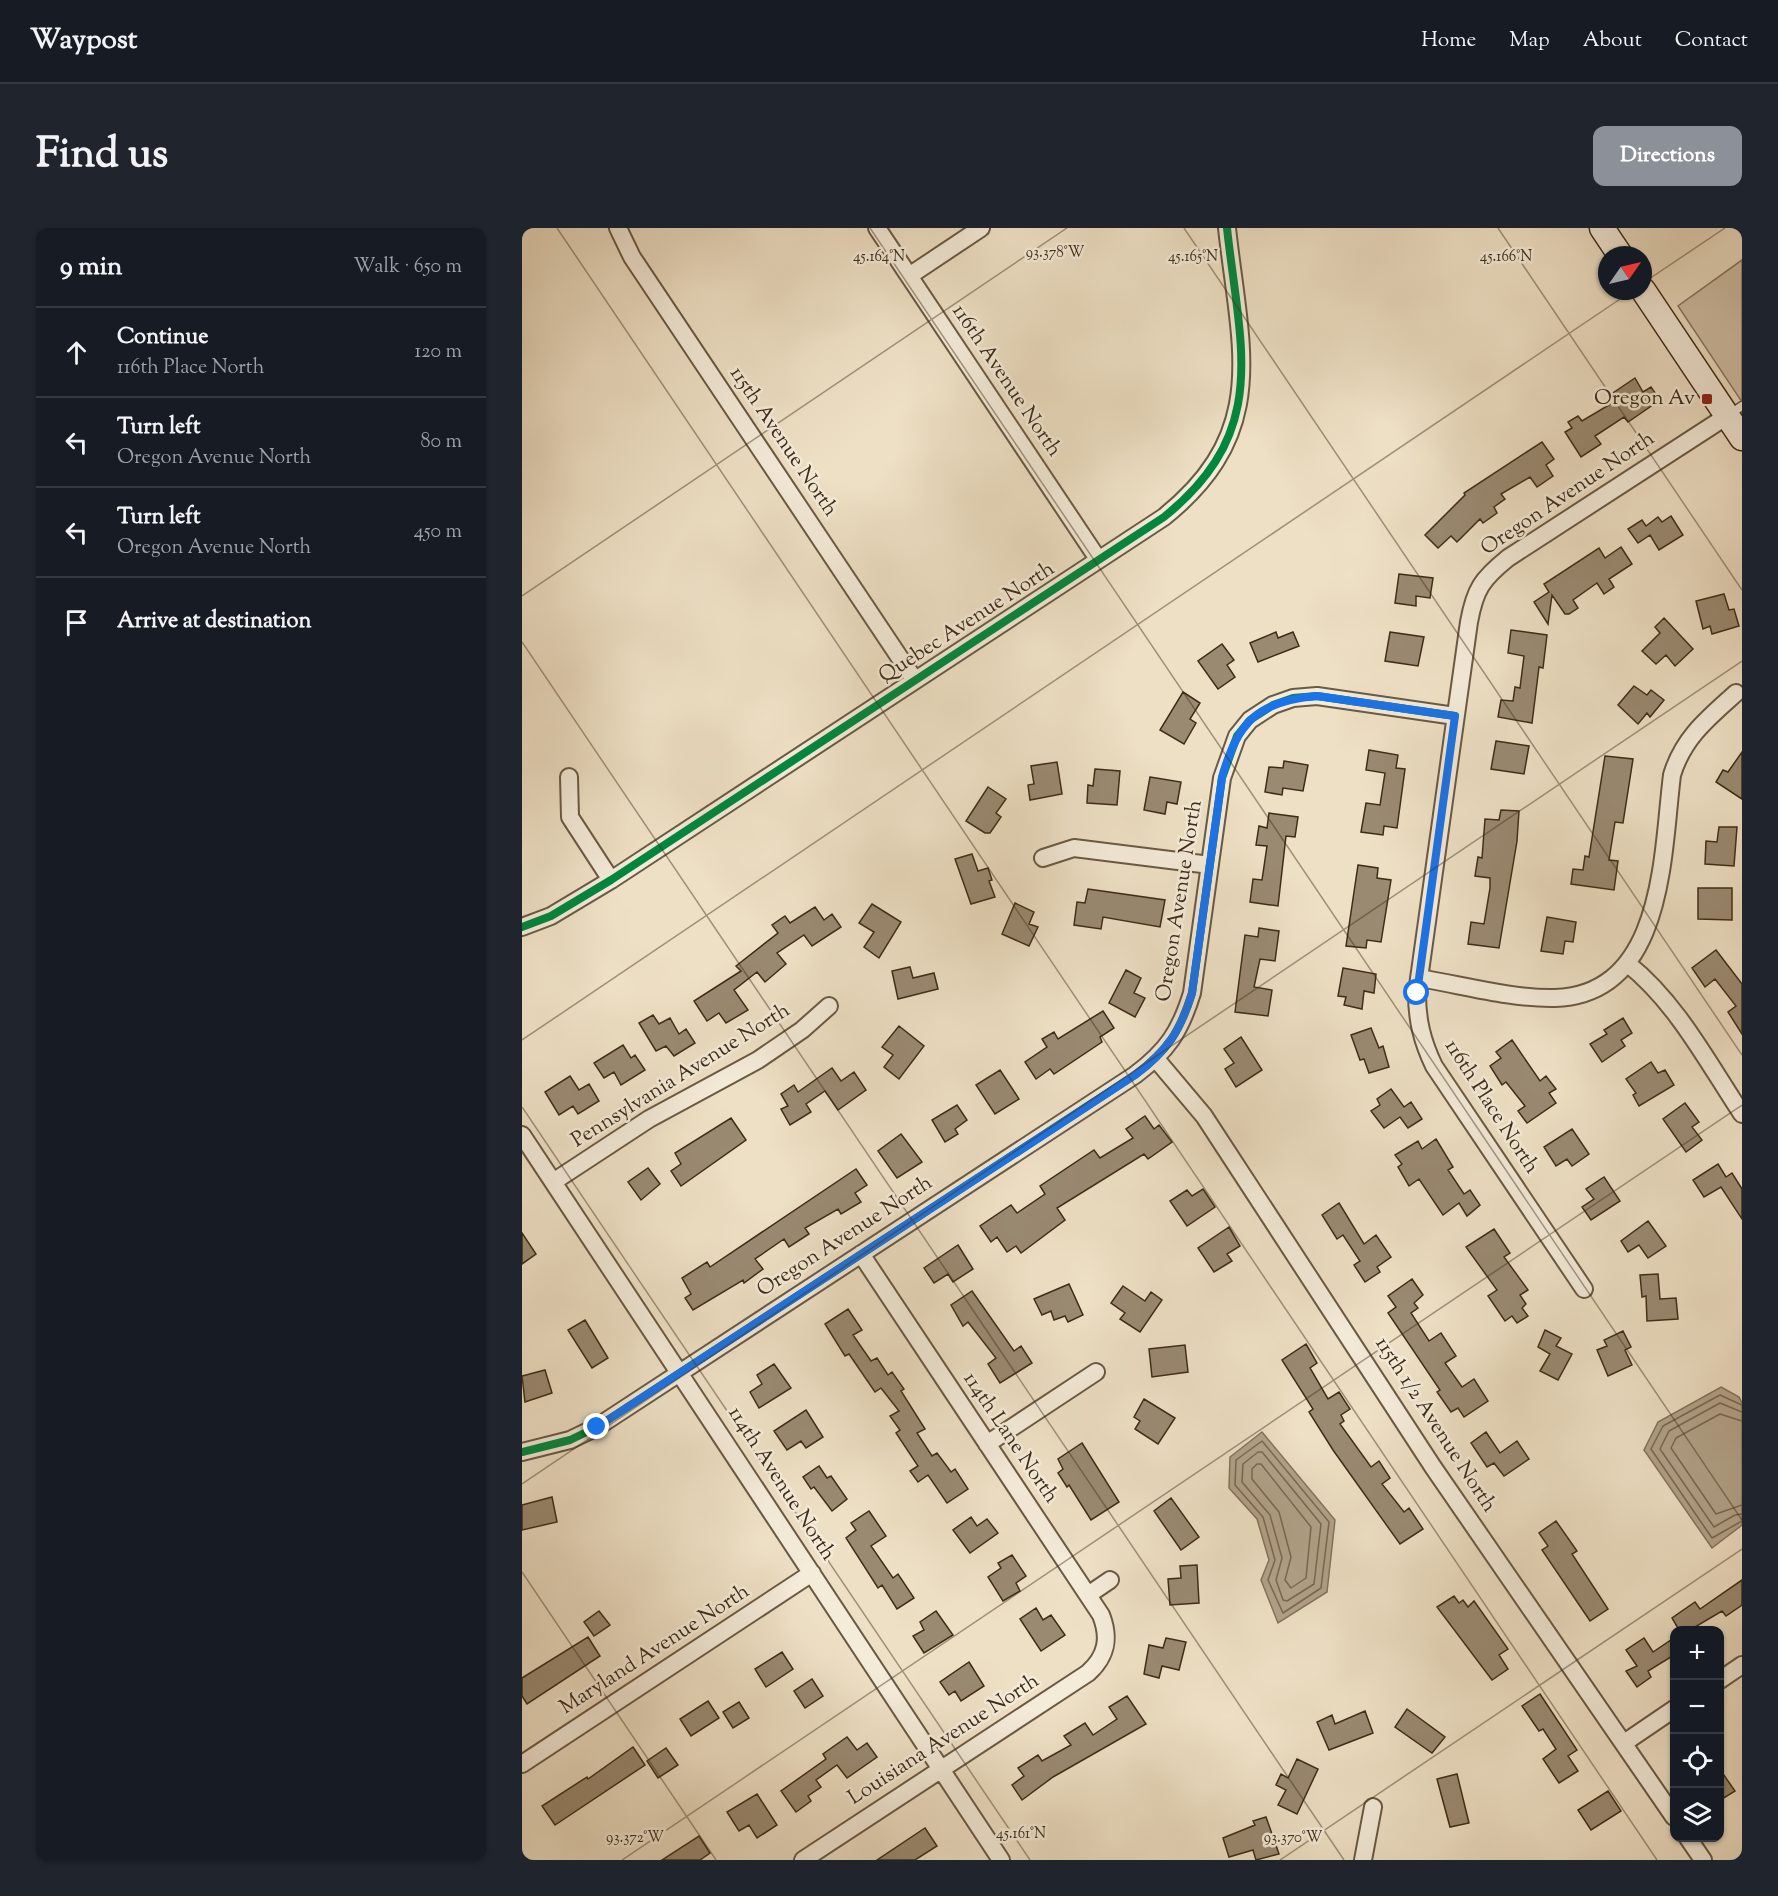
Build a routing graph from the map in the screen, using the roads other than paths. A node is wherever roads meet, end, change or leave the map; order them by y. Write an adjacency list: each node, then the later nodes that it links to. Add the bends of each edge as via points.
1 (618, 228): 12 (street, 115th Avenue North, via 632,257)
2 (877, 228): 7 (street, 116th Avenue North)
3 (981, 228): 7 (street)
4 (1227, 228): 11 (street, Quebec Avenue North, via 1242,386 1225,447 1189,497)
5 (1602, 228): 6 (street)
6 (1614, 246)
7 (909, 276): 11 (street, 116th Avenue North)
8 (1651, 300): 9 (street)
9 (1734, 411): 10 (street); 14 (street, Oregon Avenue North, via 1487,574 1474,594)
10 (1742, 438)
11 (1098, 559): 12 (street, Quebec Avenue North)
12 (914, 679): 18 (street, Quebec Avenue North)
13 (1736, 693): 20 (street, via 1689,738 1678,755 1654,907 1642,942)
14 (1455, 716): 17 (street, Oregon Avenue North, via 1317,696 1273,705 1250,720 1236,736 1228,756); 21 (street, 116th Place North)
15 (569, 777): 18 (street, via 570,817)
16 (1043, 858): 17 (street, via 1074,848)
17 (1210, 865): 23 (street, Oregon Avenue North, via 1192,993 1184,1018)
18 (611, 880): 19 (street, Quebec Avenue North, via 551,916)
19 (522, 927)
20 (1628, 964): 21 (street, via 1597,987 1555,998); 24 (street, via 1667,1003)
21 (1419, 978): 29 (street, 116th Place North, via 1417,1016 1423,1043 1434,1066)
22 (829, 1006): 27 (street, Pennsylvania Avenue North, via 758,1060 649,1119)
23 (1156, 1059): 28 (street, Oregon Avenue North); 41 (street, 115th 1/2 Avenue North, via 1204,1116 1433,1467)
24 (1737, 1097): 25 (street)
25 (1742, 1114)
26 (522, 1135): 27 (street, 114th Avenue North)
27 (554, 1182): 30 (street, 114th Avenue North)
28 (861, 1254): 30 (street, Oregon Avenue North); 32 (street, 114th Lane North)
29 (1584, 1289)
30 (680, 1372): 33 (street, Oregon Avenue North, via 597,1427 570,1440); 34 (street, 114th Avenue North)
31 (1096, 1372): 32 (street)
32 (987, 1444): 36 (street, 114th Lane North)
33 (522, 1452)
34 (813, 1573): 42 (street, Maryland Avenue North); 43 (street, 114th Avenue North)
35 (1110, 1580): 36 (street)
36 (1088, 1595): 37 (street, 114th Lane North, via 1106,1626)
37 (1105, 1652): 43 (street, Louisiana Avenue North, via 1088,1673)
38 (1742, 1665): 39 (street)
39 (1724, 1677)
40 (1670, 1712): 41 (street)
41 (1624, 1743): 45 (street, 115th 1/2 Avenue North)
42 (522, 1764)
43 (941, 1768): 47 (street, Louisiana Avenue North); 48 (street, 114th Avenue North)
44 (1373, 1807): 49 (street)
45 (1670, 1811)
46 (1691, 1842): 50 (street)
47 (803, 1860)
48 (1001, 1860)
49 (1363, 1860)
50 (1704, 1860)

